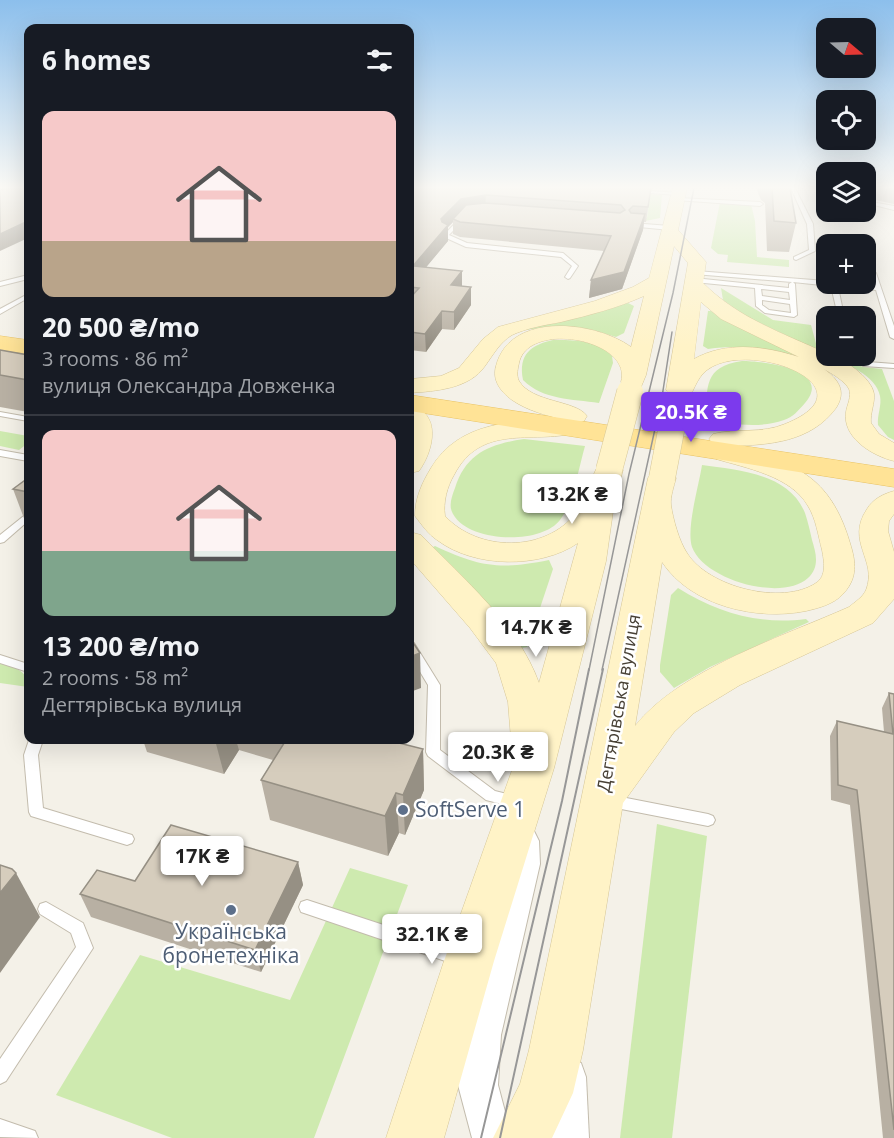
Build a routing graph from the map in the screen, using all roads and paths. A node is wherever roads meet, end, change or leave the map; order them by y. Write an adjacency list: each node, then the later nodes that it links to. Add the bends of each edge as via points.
1 (457, 241): 8 (lane, via 563,255 575,266)
2 (667, 241): 13 (main road)
3 (677, 241): 7 (main road)
4 (811, 241): 5 (lane, via 812,251)
5 (796, 258)
6 (751, 267): 9 (lane)
7 (695, 275): 9 (lane); 16 (lane); 34 (main road, Дегтярівська вулиця); 42 (main road, via 717,308 834,365 857,383 862,392 858,415 861,427 867,436)
8 (568, 276)
9 (751, 276): 11 (lane)
10 (24, 278): 15 (lane)
11 (791, 280): 14 (lane); 19 (lane)
12 (876, 280): 18 (lane)
13 (657, 281): 31 (main road); 32 (main road, via 610,303 505,331 491,340 465,374)
14 (816, 282)
15 (0, 284)
16 (758, 287): 19 (lane); 21 (lane)
17 (876, 288): 18 (lane)
18 (879, 288): 26 (lane)
19 (792, 290): 22 (lane)
20 (24, 298): 23 (lane)
21 (758, 298): 22 (lane); 22 (lane, via 759,306 767,312 794,315)
22 (793, 302)
23 (0, 312)
24 (0, 333): 25 (main road)
25 (24, 336)
26 (894, 337)
27 (0, 343): 28 (main road)
28 (24, 346)
29 (876, 363): 30 (lane)
30 (894, 366)
31 (633, 384): 39 (main road, via 624,353 587,336 541,335 513,348 506,368 510,386); 47 (main road, bridge)
32 (414, 385)
33 (414, 392): 39 (main road)
34 (677, 400): 40 (main road, via 700,364 713,357 735,354 772,356 803,365 830,389 826,406 798,430); 48 (main road, Дегтярівська вулиця, bridge)
35 (414, 403): 39 (main road)
36 (0, 414): 37 (lane)
37 (24, 417)
38 (414, 417): 44 (main road, via 422,432)
39 (574, 422): 40 (main road); 47 (main road, via 503,431 459,448 447,460 431,495 430,516 448,534 470,545 527,551 573,534 585,522)
40 (722, 445): 45 (main road); 46 (main road); 48 (main road, via 784,475 818,499 839,555 837,581 827,591 776,604 739,598 705,585 673,556 666,541)
41 (0, 453): 43 (lane)
42 (894, 453)
43 (24, 457)
44 (414, 457)
45 (894, 465)
46 (894, 478)
47 (605, 484): 57 (main road, via 590,561)
48 (660, 491): 58 (main road, Дегтярівська вулиця)
49 (894, 500): 58 (main road, via 872,521 884,579 882,592 873,604 861,615 727,676 681,703 660,722)
50 (24, 520): 51 (lane)
51 (0, 540)
52 (414, 545): 57 (main road, via 513,660 527,702)
53 (414, 652): 57 (lane, via 434,685 433,752 491,796)
54 (0, 659): 55 (lane)
55 (24, 667)
56 (35, 744): 60 (lane, via 31,755 36,812)
57 (525, 796): 63 (main road); 69 (street, via 524,864 482,1035 478,1085)
58 (602, 799): 59 (lane); 64 (main road, Дегтярівська вулиця)
59 (708, 820)
60 (127, 838)
61 (307, 907): 63 (lane)
62 (46, 909): 65 (lane, via 77,927 85,948)
63 (469, 961): 68 (main road)
64 (571, 967): 70 (main road, Дегтярівська вулиця, via 545,1093); 71 (street, via 566,1093)
65 (0, 1075)
66 (0, 1128): 67 (lane)
67 (28, 1138)
68 (415, 1138)
69 (492, 1138)
70 (522, 1138)
71 (569, 1138)

